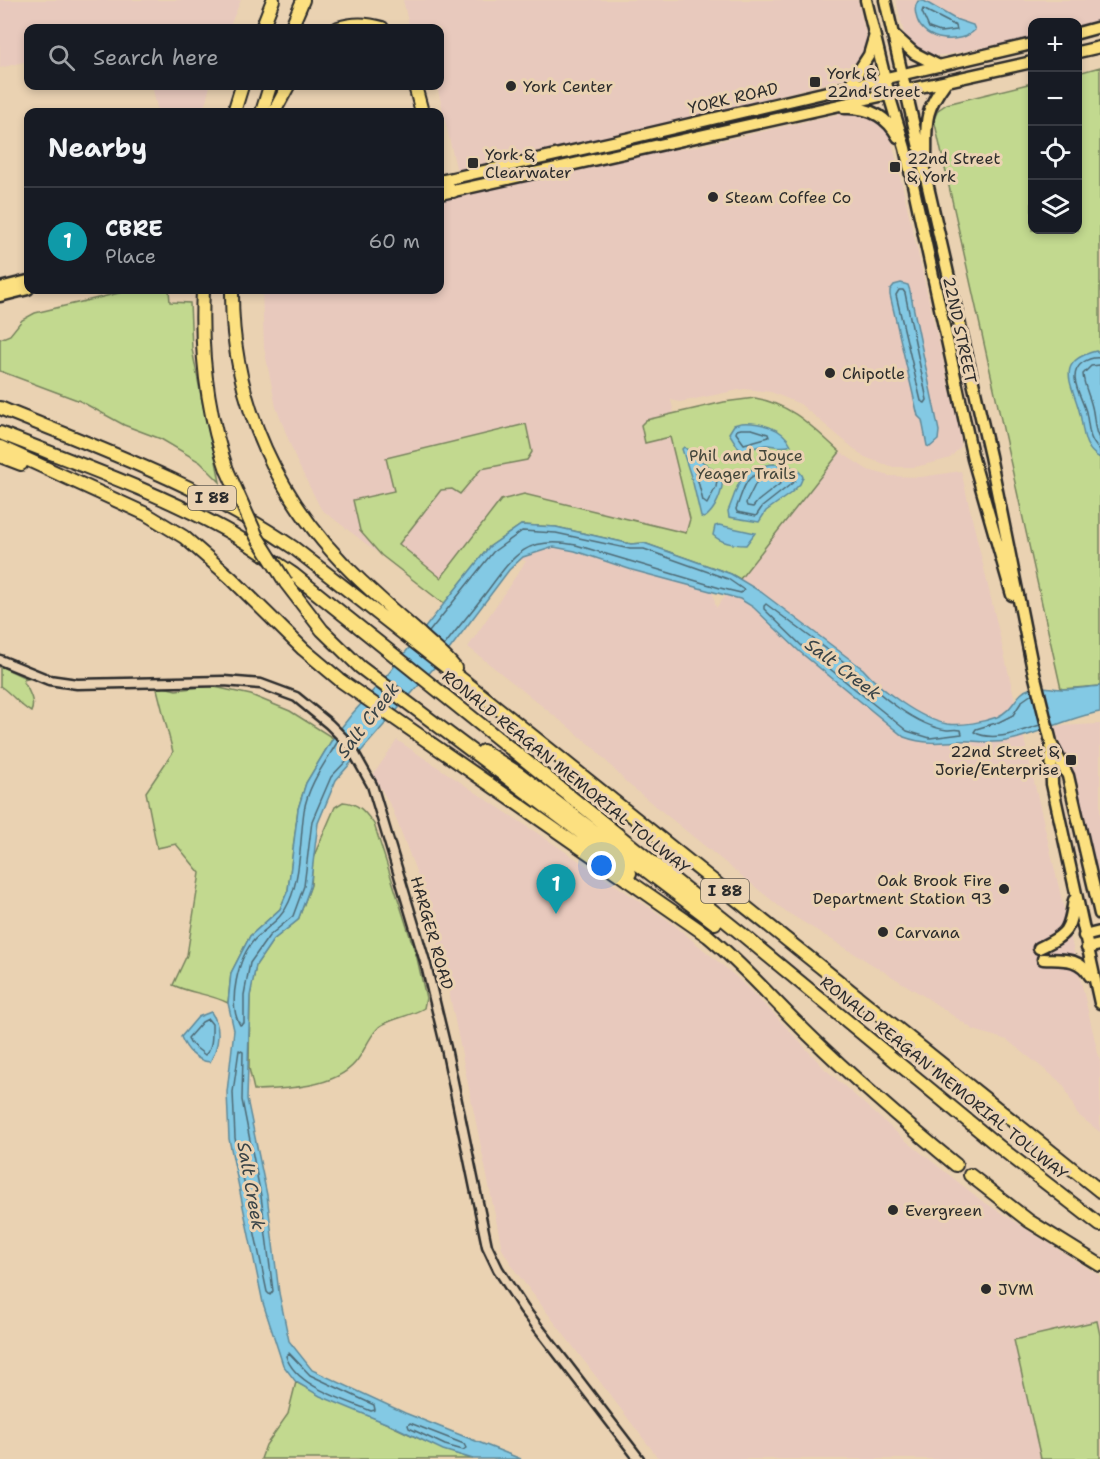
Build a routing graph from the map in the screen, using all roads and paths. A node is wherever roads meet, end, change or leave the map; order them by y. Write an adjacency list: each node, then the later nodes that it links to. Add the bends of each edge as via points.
1 (273, 0): 5 (highway)
2 (303, 0): 6 (highway)
3 (866, 0): 10 (main road, 22ND STREET)
4 (885, 0): 9 (main road, 22ND STREET)
5 (264, 24)
6 (293, 24)
7 (1100, 27): 8 (main road)
8 (1082, 32)
9 (892, 34): 15 (main road, via 914,53); 16 (main road, 22ND STREET)
10 (874, 37): 17 (main road, 22ND STREET); 19 (main road, via 869,55)
11 (1028, 45): 15 (main road, YORK ROAD)
12 (1100, 47): 13 (main road)
13 (1082, 51)
14 (1028, 63): 18 (main road, YORK ROAD)
15 (939, 66): 16 (main road, YORK ROAD)
16 (902, 74): 17 (main road, YORK ROAD); 24 (main road, 22ND STREET)
17 (885, 78): 19 (main road, YORK ROAD); 25 (main road, 22ND STREET)
18 (945, 83): 24 (main road, YORK ROAD); 32 (main road, via 932,101 927,117)
19 (849, 86): 33 (main road, YORK ROAD)
20 (241, 90): 26 (highway)
21 (269, 90): 27 (highway)
22 (286, 90): 28 (highway)
23 (417, 90): 29 (highway)
24 (905, 92): 25 (main road, YORK ROAD); 32 (main road, 22ND STREET)
25 (889, 95): 30 (main road, YORK ROAD); 31 (main road, 22ND STREET)
26 (235, 108)
27 (263, 108)
28 (276, 108)
29 (421, 108)
30 (827, 108): 31 (main road, via 858,107 878,114 894,129); 35 (main road, YORK ROAD)
31 (904, 148): 50 (main road, 22ND STREET, via 973,459)
32 (926, 176): 50 (main road, 22ND STREET, via 990,456)
33 (444, 180)
34 (444, 184): 35 (highway)
35 (453, 191): 36 (main road, YORK ROAD)
36 (444, 193)
37 (24, 282): 38 (main road)
38 (0, 288)
39 (24, 290): 42 (main road)
40 (203, 294): 52 (highway, bridge, via 202,338 215,428 249,523 286,583 341,651)
41 (232, 294): 48 (highway, via 236,347 245,393 276,474 322,542)
42 (0, 296)
43 (0, 408): 48 (highway, RONALD REAGAN MEMORIAL TOLLWAY / I 88, via 165,476 230,508 294,548)
44 (0, 433): 58 (highway, RONALD REAGAN MEMORIAL TOLLWAY / I 88, via 128,484 249,544 293,574)
45 (0, 447): 47 (highway, I 88)
46 (0, 456): 47 (highway)
47 (115, 500): 59 (highway, I 88, via 194,544 303,650 361,695)
48 (403, 627): 51 (highway, RONALD REAGAN MEMORIAL TOLLWAY / I 88); 51 (highway, via 445,656)
49 (0, 660): 72 (street, HARGER ROAD, via 49,680 76,684 261,684 296,697 349,744 365,770 381,810 427,968 487,1246 524,1309)
50 (1032, 664): 53 (main road, 22ND STREET)
51 (464, 681): 69 (highway, RONALD REAGAN MEMORIAL TOLLWAY / I 88)
52 (411, 707): 58 (highway, via 518,773 717,924); 59 (highway, via 581,833)
53 (1051, 742): 54 (main road, 22ND STREET, via 1052,784); 55 (main road, 22ND STREET, via 1068,776)
54 (1075, 894): 60 (main road, 22ND STREET); 62 (main road, via 1070,926 1058,939)
55 (1098, 900): 56 (main road, 22ND STREET)
56 (1100, 914)
57 (1100, 932): 60 (main road)
58 (743, 935): 70 (highway, RONALD REAGAN MEMORIAL TOLLWAY / I 88)
59 (708, 936): 67 (highway, I 88, via 883,1106)
60 (1084, 936): 63 (main road, 22ND STREET)
61 (1100, 945): 63 (main road)
62 (1040, 948)
63 (1087, 948): 65 (main road, 22ND STREET)
64 (1043, 959): 65 (main road, via 1070,960 1084,966)
65 (1096, 984): 66 (main road, 22ND STREET)
66 (1100, 1003)
67 (956, 1165)
68 (970, 1175): 71 (highway, via 1029,1221)
69 (1100, 1191)
70 (1100, 1225)
71 (1100, 1264)
72 (639, 1459)

